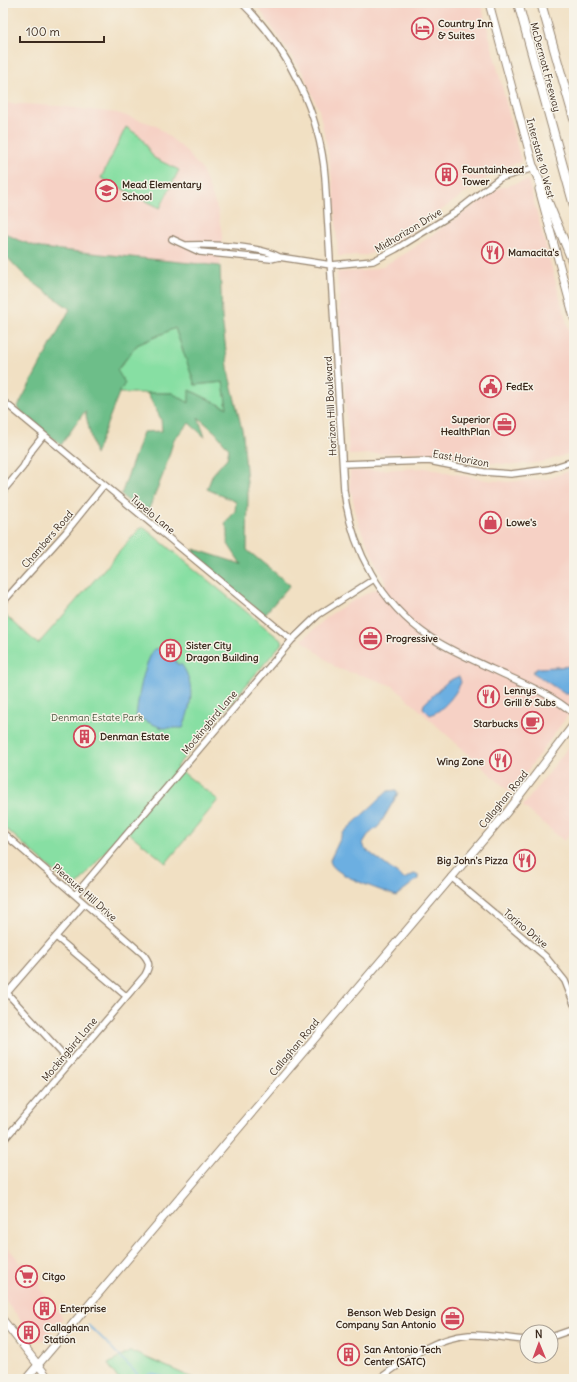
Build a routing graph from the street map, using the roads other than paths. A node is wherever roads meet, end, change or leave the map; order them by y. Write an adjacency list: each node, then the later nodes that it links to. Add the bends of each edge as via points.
1 (489, 3): 8 (main road, Interstate 10 West)
2 (518, 3): 9 (highway, McDermott Freeway)
3 (541, 3): 7 (highway, McDermott Freeway)
4 (573, 3): 6 (main road)
5 (244, 4): 15 (street, Horizon Hill Boulevard, via 283,55 308,106 323,163)
6 (574, 7)
7 (574, 119)
8 (534, 168): 15 (street, Midhorizon Drive, via 500,178 456,212 381,257 351,264); 16 (highway); 17 (main road, Interstate 10 West)
9 (574, 206)
10 (172, 239): 11 (street, Midhorizon Drive)
11 (185, 245): 12 (street, Midhorizon Drive); 13 (street, Midhorizon Drive, via 200,252)
12 (219, 246): 13 (street); 14 (street, Midhorizon Drive, via 272,253)
13 (218, 254): 14 (street, Midhorizon Drive, via 271,259)
14 (279, 257): 15 (street, Midhorizon Drive)
15 (331, 265): 21 (street, Horizon Hill Boulevard)
16 (574, 265)
17 (574, 318)
18 (3, 402): 19 (street, Tupelo Lane)
19 (43, 436): 22 (street, Tupelo Lane); 23 (street, via 23,467)
20 (574, 461): 21 (street, East Horizon, via 549,469 511,474 484,472 429,461)
21 (342, 464): 24 (street, Horizon Hill Boulevard, via 349,519 361,554)
22 (103, 486): 25 (street, Chambers Road, via 66,532); 26 (street, Tupelo Lane)
23 (3, 491)
24 (374, 579): 26 (street, Mockingbird Lane, via 318,615); 27 (street, Horizon Hill Boulevard, via 398,612 429,637 459,654 542,692)
25 (3, 602)
26 (292, 640): 31 (street, Mockingbird Lane)
27 (574, 714)
28 (574, 724): 30 (main road, Callaghan Road, via 507,812)
29 (3, 833): 31 (street, Pleasure Hill Drive)
30 (451, 877): 36 (street, Torino Drive, via 544,956 565,981); 43 (main road, Callaghan Road)
31 (75, 895): 32 (street, Pleasure Hill Drive)
32 (84, 904): 33 (street); 34 (street, Pleasure Hill Drive, via 143,954 149,963)
33 (56, 937): 35 (street); 37 (street, via 7,993)
34 (148, 968): 35 (street, Mockingbird Lane)
35 (126, 996): 37 (street, Mockingbird Lane)
36 (574, 1004)
37 (70, 1062): 38 (street, Mockingbird Lane)
38 (3, 1141)
39 (3, 1320): 43 (main road)
40 (574, 1329): 41 (street)
41 (559, 1334)
42 (519, 1339): 46 (street, via 469,1335 445,1340 424,1348)
43 (38, 1365): 44 (main road, Callaghan Road); 45 (main road)
44 (26, 1379)
45 (49, 1379)
46 (379, 1379)

